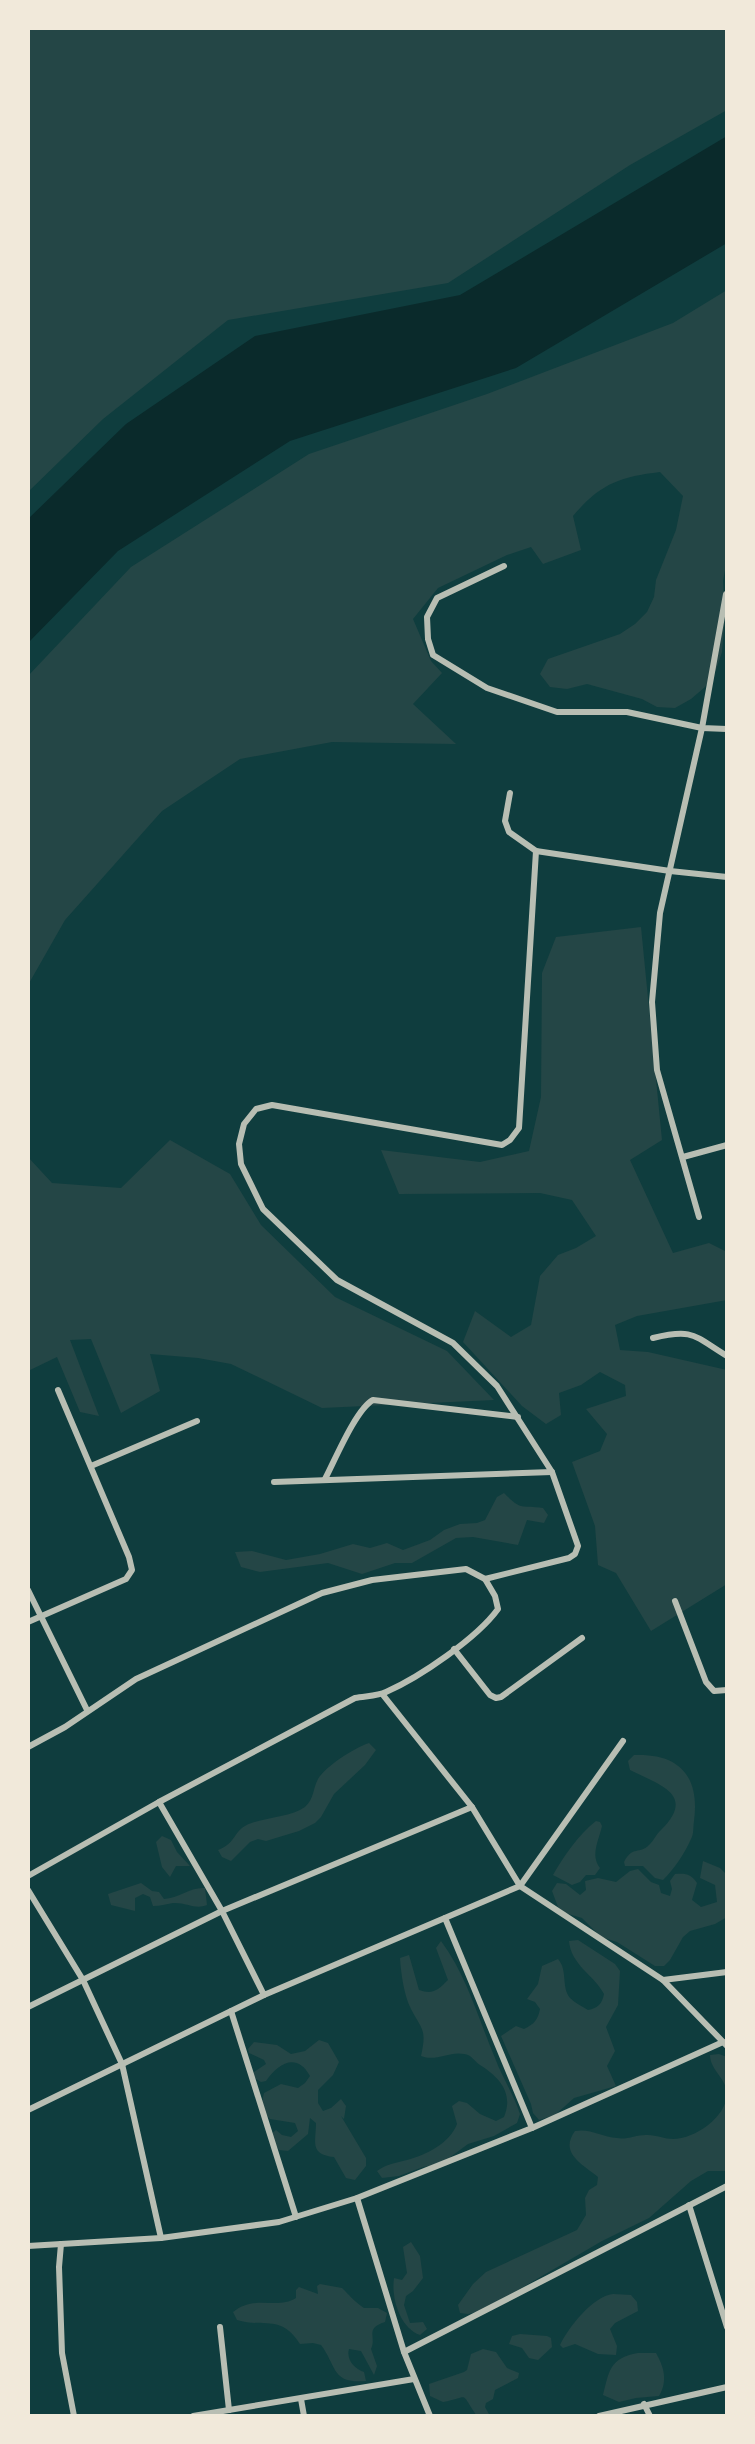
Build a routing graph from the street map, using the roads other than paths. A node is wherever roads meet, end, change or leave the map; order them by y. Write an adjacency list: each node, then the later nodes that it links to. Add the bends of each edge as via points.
1 (504, 566): 3 (street, via 437,598 427,617 433,655 487,688 557,712 627,712)
2 (726, 594): 3 (street)
3 (702, 728): 4 (street); 7 (street)
4 (727, 729)
5 (510, 793): 6 (street, via 505,821 509,832)
6 (536, 851): 7 (street); 15 (street, via 519,1128 510,1140 502,1145 272,1105 256,1109 244,1124 239,1144 241,1164 263,1209 337,1280 453,1343 497,1386)
7 (670, 871): 8 (street); 10 (street, via 660,913 652,1002 657,1070)
8 (727, 877)
9 (727, 1145): 10 (street)
10 (683, 1157): 11 (street)
11 (699, 1217)
12 (653, 1338): 13 (street, via 694,1334)
13 (727, 1356)
14 (58, 1390): 17 (street)
15 (518, 1417): 18 (street); 19 (street, via 373,1400 355,1420)
16 (197, 1421): 17 (street)
17 (91, 1466): 24 (street, via 132,1570 126,1579)
18 (552, 1472): 19 (street); 21 (street, via 578,1546 575,1554)
19 (325, 1479): 20 (street)
20 (274, 1482)
21 (485, 1579): 27 (street, via 498,1609); 30 (street, via 466,1569 372,1580 322,1593 136,1679)
22 (28, 1590): 24 (street)
23 (675, 1601): 28 (street, via 706,1682 714,1691)
24 (39, 1616): 25 (street); 30 (street)
25 (28, 1622)
26 (582, 1638): 27 (street, via 496,1698)
27 (454, 1649): 29 (street)
28 (727, 1690)
29 (383, 1695): 33 (street, via 355,1698); 34 (street)
30 (87, 1710): 32 (street)
31 (623, 1741): 36 (street)
32 (28, 1747)
33 (159, 1802): 35 (street); 38 (street)
34 (472, 1807): 36 (street); 38 (street)
35 (28, 1876)
36 (520, 1886): 39 (street); 42 (street)
37 (28, 1890): 41 (street)
38 (222, 1911): 41 (street); 43 (street)
39 (445, 1918): 43 (street); 49 (street)
40 (727, 1972): 42 (street)
41 (83, 1980): 44 (street); 47 (street)
42 (663, 1980): 46 (street)
43 (264, 1995): 45 (street)
44 (28, 2007)
45 (231, 2011): 47 (street); 53 (street)
46 (725, 2044): 49 (street)
47 (122, 2064): 48 (street); 54 (street)
48 (28, 2110)
49 (532, 2128): 51 (street)
50 (727, 2186): 52 (street)
51 (357, 2198): 53 (street); 59 (street)
52 (689, 2205): 58 (street); 59 (street)
53 (296, 2217): 54 (street)
54 (161, 2238): 55 (street)
55 (61, 2244): 56 (street); 65 (street, via 62,2353)
56 (28, 2246)
57 (220, 2327): 64 (street)
58 (727, 2327)
59 (404, 2352): 60 (street)
60 (414, 2379): 62 (street); 68 (street)
61 (727, 2387): 63 (street)
62 (301, 2399): 64 (street); 67 (street)
63 (644, 2404): 69 (street); 70 (street)
64 (229, 2410): 66 (street)
65 (74, 2416)
66 (193, 2416)
67 (304, 2416)
68 (430, 2416)
69 (599, 2416)
70 (650, 2416)

